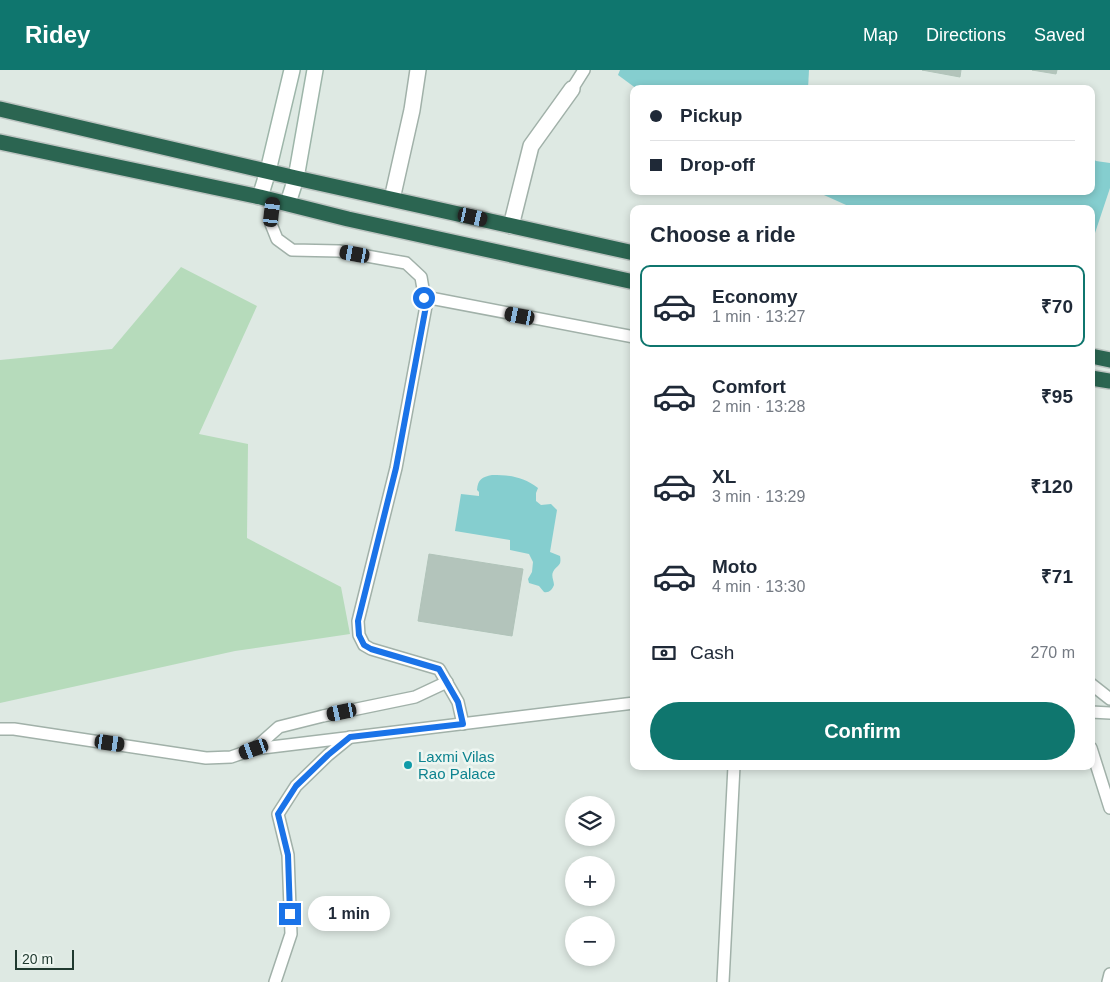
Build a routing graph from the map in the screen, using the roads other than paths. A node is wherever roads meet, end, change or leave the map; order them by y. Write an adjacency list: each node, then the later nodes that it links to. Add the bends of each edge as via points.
1 (292, 70): 8 (street)
2 (315, 70): 9 (street)
3 (418, 70): 10 (street)
4 (584, 70): 5 (lane)
5 (572, 89): 12 (street, via 531,146)
6 (0, 109): 8 (highway)
7 (0, 142): 11 (highway)
8 (268, 171): 9 (highway); 11 (street)
9 (296, 178): 10 (highway); 11 (street)
10 (392, 199): 12 (highway)
11 (274, 200): 14 (highway); 15 (lane, via 270,224 277,239 292,250 338,251 406,263 421,277)
12 (511, 226): 13 (highway)
13 (630, 252)
14 (630, 281)
15 (424, 298): 16 (lane); 21 (lane, via 426,306 396,468 358,621 364,645 439,669)
16 (630, 336)
17 (1095, 357): 18 (highway)
18 (1110, 360)
19 (1095, 379): 20 (highway)
20 (1110, 382)
21 (447, 682): 27 (lane, via 458,702); 30 (lane, via 415,697 279,726)
22 (1095, 687): 23 (lane)
23 (1110, 699)
24 (630, 703): 27 (lane)
25 (1095, 712): 26 (lane)
26 (1110, 713)
27 (463, 724): 29 (lane)
28 (0, 729): 30 (lane, via 206,758 231,758)
29 (350, 737): 30 (lane); 35 (lane, via 296,786 278,814 288,855 291,934)
30 (254, 749)
31 (1095, 761): 33 (lane)
32 (734, 770): 36 (lane)
33 (1110, 808)
34 (1110, 974): 37 (lane)
35 (275, 982)
36 (723, 982)
37 (1108, 982)

